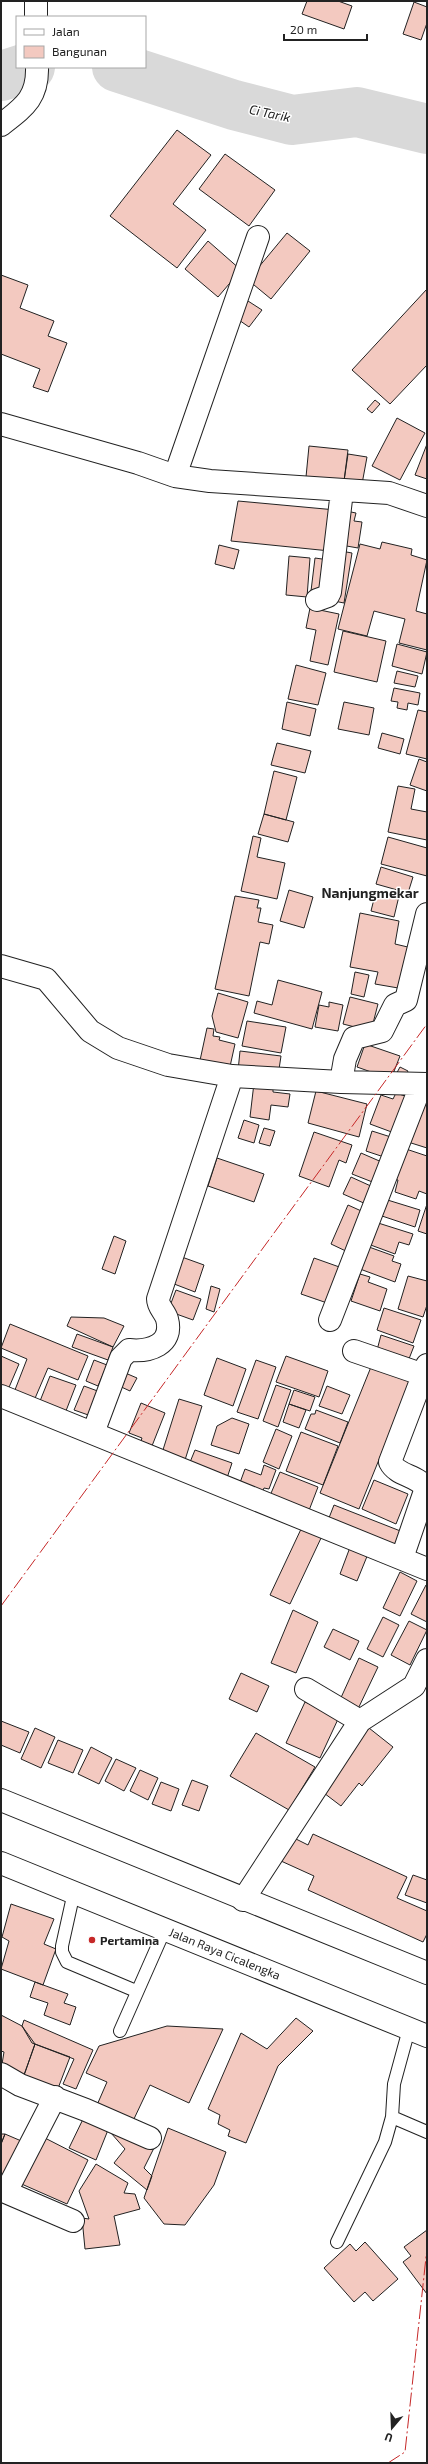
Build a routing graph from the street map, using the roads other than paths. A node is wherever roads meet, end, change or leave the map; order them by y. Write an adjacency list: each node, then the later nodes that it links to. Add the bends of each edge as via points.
1 (37, 70): 2 (main road, via 38,85 31,96 22,108)
2 (1, 125)
3 (258, 237): 5 (main road)
4 (1, 424): 5 (main road)
5 (175, 476): 6 (main road)
6 (342, 491): 7 (main road, via 389,493); 8 (main road, via 330,592 328,596)
7 (427, 506)
8 (317, 600)
9 (427, 914): 12 (main road, via 406,1000 395,1005 382,1031 354,1038 345,1059)
10 (1, 966): 11 (main road, via 50,982 90,1031 118,1048 168,1066)
11 (232, 1076): 12 (main road); 18 (main road, via 158,1299 158,1305 167,1319 166,1338 151,1350 129,1350 121,1358)
12 (341, 1082): 13 (main road)
13 (424, 1084): 14 (main road)
14 (330, 1320)
15 (354, 1351): 16 (main road)
16 (426, 1372): 19 (main road, via 390,1462 393,1468 421,1481 426,1488)
17 (1, 1396): 18 (main road)
18 (93, 1433): 19 (main road)
19 (402, 1558): 20 (main road)
20 (427, 1570)
21 (427, 1660): 23 (main road)
22 (306, 1689): 24 (main road)
23 (420, 1689): 24 (main road)
24 (360, 1721): 28 (main road)
25 (1, 1800): 28 (main road)
26 (1, 1863): 27 (main road, Jalan Raya Cicalengka)
27 (74, 1892): 29 (main road, Jalan Raya Cicalengka); 31 (lane, via 62,1946 66,1962)
28 (243, 1900): 30 (main road)
29 (165, 1928): 31 (lane); 33 (main road, Jalan Raya Cicalengka)
30 (427, 1973)
31 (136, 1991): 32 (lane)
32 (120, 2031)
33 (418, 2032): 36 (lane, via 394,2084)
34 (1, 2074): 35 (main road, via 20,2085)
35 (55, 2097): 38 (main road); 39 (main road)
36 (392, 2116): 37 (lane); 41 (lane, via 385,2142)
37 (427, 2132)
38 (150, 2138)
39 (3, 2191): 40 (main road)
40 (73, 2221)
41 (337, 2242)

